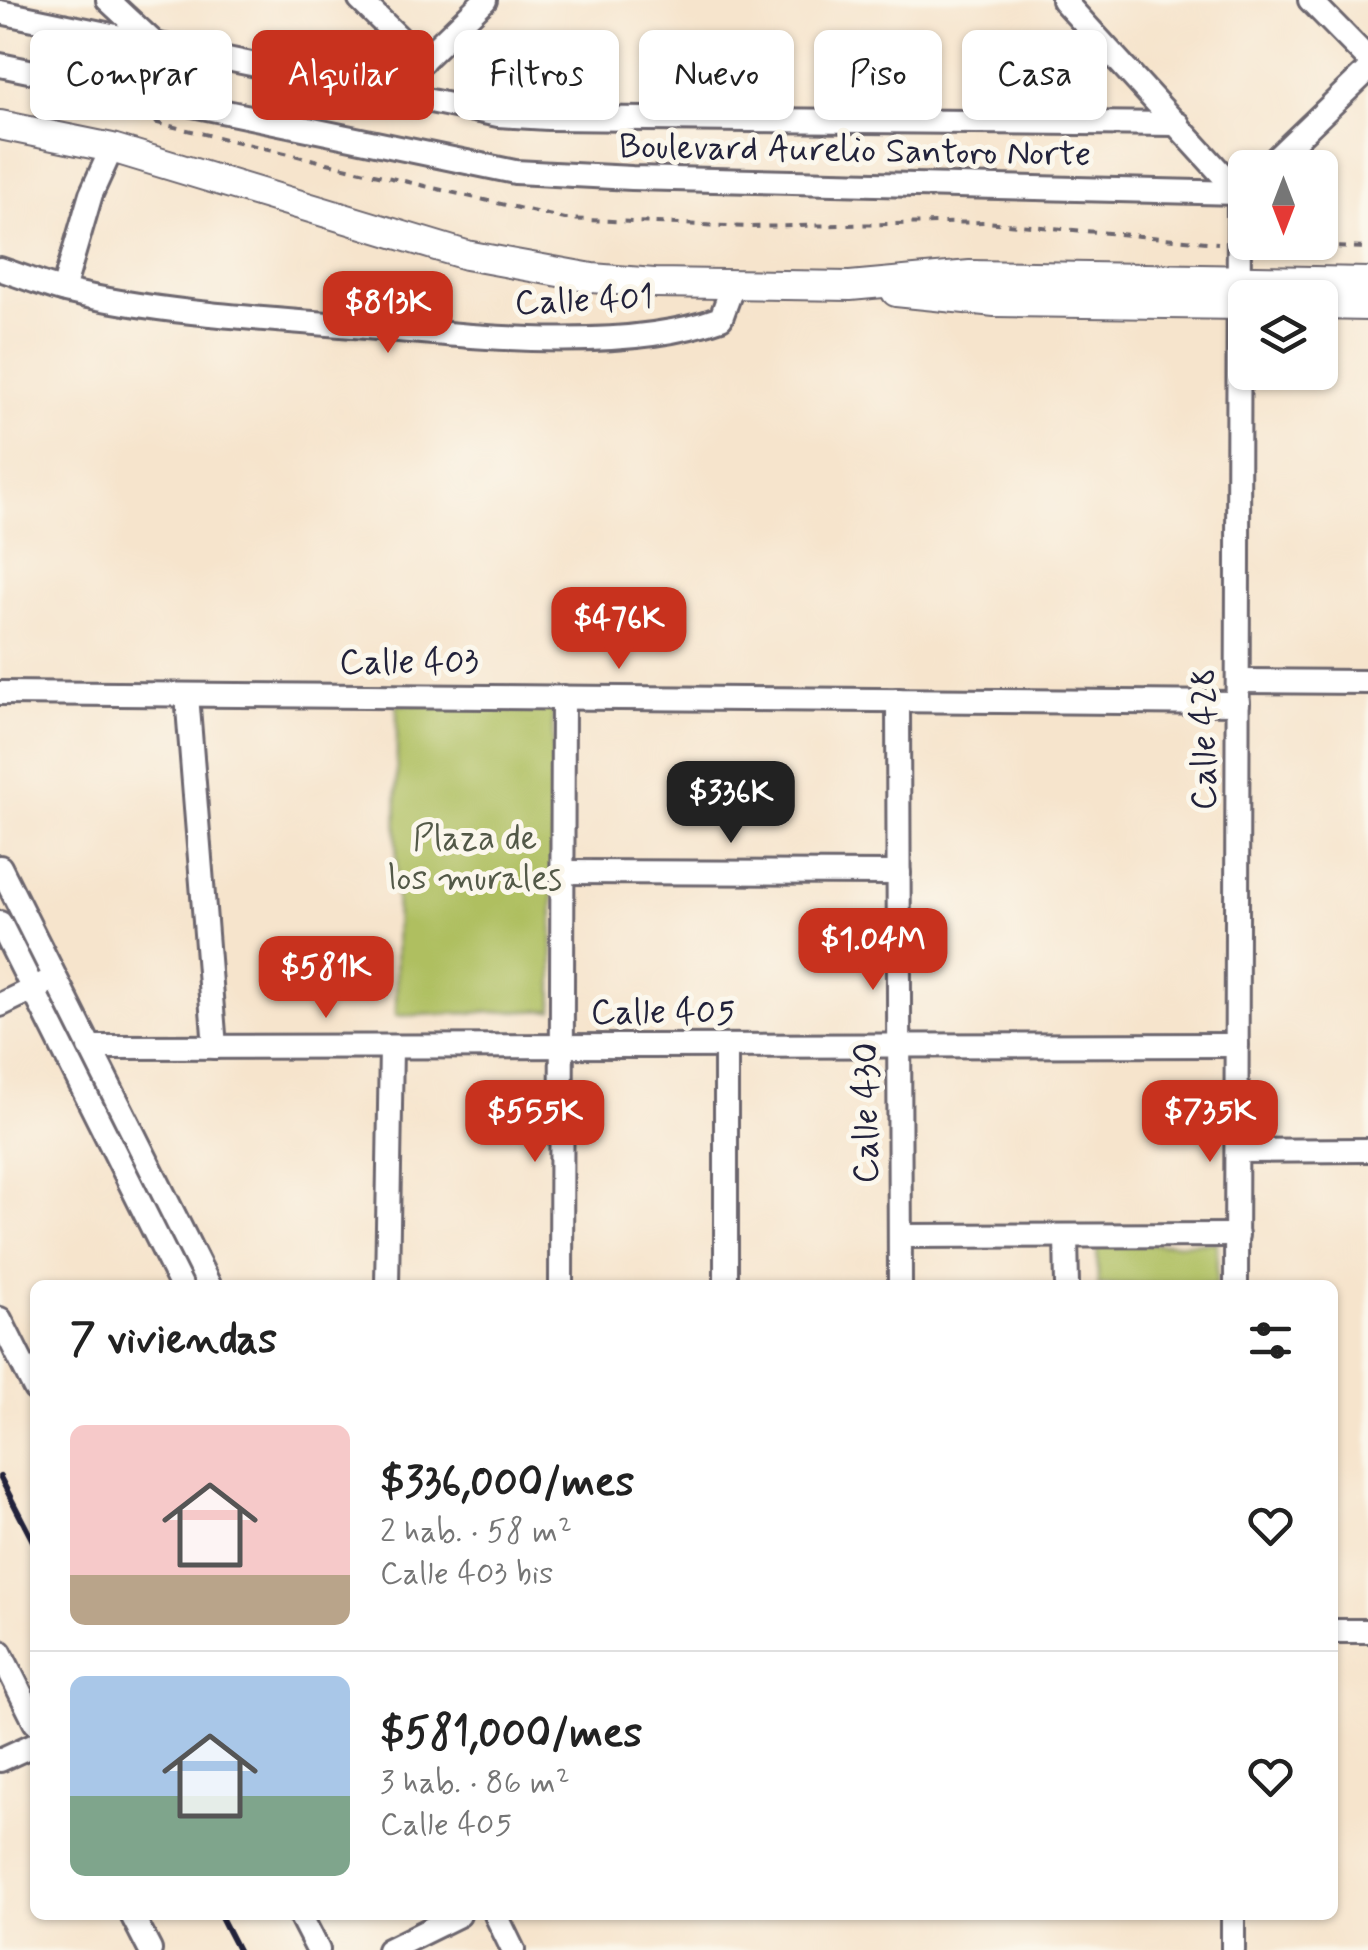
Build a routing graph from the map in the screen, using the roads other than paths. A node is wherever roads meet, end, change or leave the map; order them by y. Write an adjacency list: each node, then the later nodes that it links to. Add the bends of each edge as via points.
1 (108, 0): 8 (street)
2 (360, 0): 9 (street)
3 (485, 0): 10 (street)
4 (1063, 0): 15 (street)
5 (1310, 0): 11 (street)
6 (0, 12): 7 (street, Boulevard Aurelio Santoro Norte)
7 (87, 30)
8 (140, 30)
9 (391, 30)
10 (434, 50)
11 (1368, 59)
12 (0, 65): 20 (street, Boulevard Aurelio Santoro Norte, via 528,173)
13 (1368, 70): 18 (street)
14 (434, 103): 15 (street, Boulevard Aurelio Santoro Norte, via 548,118)
15 (1178, 124): 19 (street)
16 (0, 125): 17 (main road)
17 (112, 148): 23 (main road, via 466,255 592,278); 25 (street)
18 (1285, 150)
19 (1228, 176)
20 (1228, 190)
21 (0, 268): 25 (street, Calle 401)
22 (1368, 282): 24 (main road)
23 (733, 284): 25 (street, Calle 401, via 721,318 694,328 594,338 436,334 178,311); 26 (main road, via 850,286 970,276)
24 (1338, 285)
25 (62, 290)
26 (1228, 295)
27 (1338, 306): 28 (main road)
28 (1368, 306)
29 (1240, 390): 31 (street, Calle 428)
30 (1368, 682): 31 (street, Calle 403)
31 (1238, 692): 35 (street, Calle 403); 42 (street, Calle 428)
32 (0, 693): 33 (street, Calle 403)
33 (187, 695): 34 (street, Calle 403); 46 (street)
34 (564, 698): 35 (street, Calle 403); 37 (street)
35 (898, 700): 38 (street, Calle 430)
36 (0, 867): 40 (street)
37 (563, 872): 38 (street); 43 (street)
38 (899, 873): 45 (street, Calle 430)
39 (0, 923): 40 (street)
40 (44, 983): 41 (street); 48 (street); 54 (street)
41 (0, 1005)
42 (1236, 1044): 45 (street, Calle 405); 50 (street, Calle 428)
43 (562, 1046): 44 (street, Calle 405); 47 (street, Calle 405); 57 (street)
44 (726, 1046): 45 (street, Calle 405); 58 (street)
45 (900, 1046): 52 (street, Calle 430)
46 (215, 1047): 47 (street, Calle 405); 48 (street, Calle 405)
47 (391, 1047): 56 (street)
48 (89, 1048): 55 (street)
49 (1368, 1150): 50 (street)
50 (1237, 1151): 51 (street, Calle 428)
51 (1236, 1235): 53 (street); 61 (street, Calle 428)
52 (900, 1236): 53 (street); 59 (street, Calle 430)
53 (1066, 1236): 60 (street)
54 (179, 1280)
55 (203, 1280)
56 (387, 1280)
57 (561, 1280)
58 (726, 1280)
59 (900, 1280)
60 (1067, 1280)
61 (1236, 1280)
62 (0, 1319): 63 (street)
63 (30, 1372)
64 (1338, 1631): 65 (street)
65 (1368, 1631)
66 (0, 1652): 67 (street)
67 (30, 1712)
68 (30, 1746): 69 (street)
69 (0, 1760)
70 (135, 1920): 75 (street)
71 (303, 1920): 76 (street)
72 (449, 1920): 77 (street)
73 (498, 1920): 78 (street)
74 (1234, 1920): 79 (street)
75 (150, 1950)
76 (318, 1950)
77 (388, 1950)
78 (513, 1950)
79 (1233, 1950)

